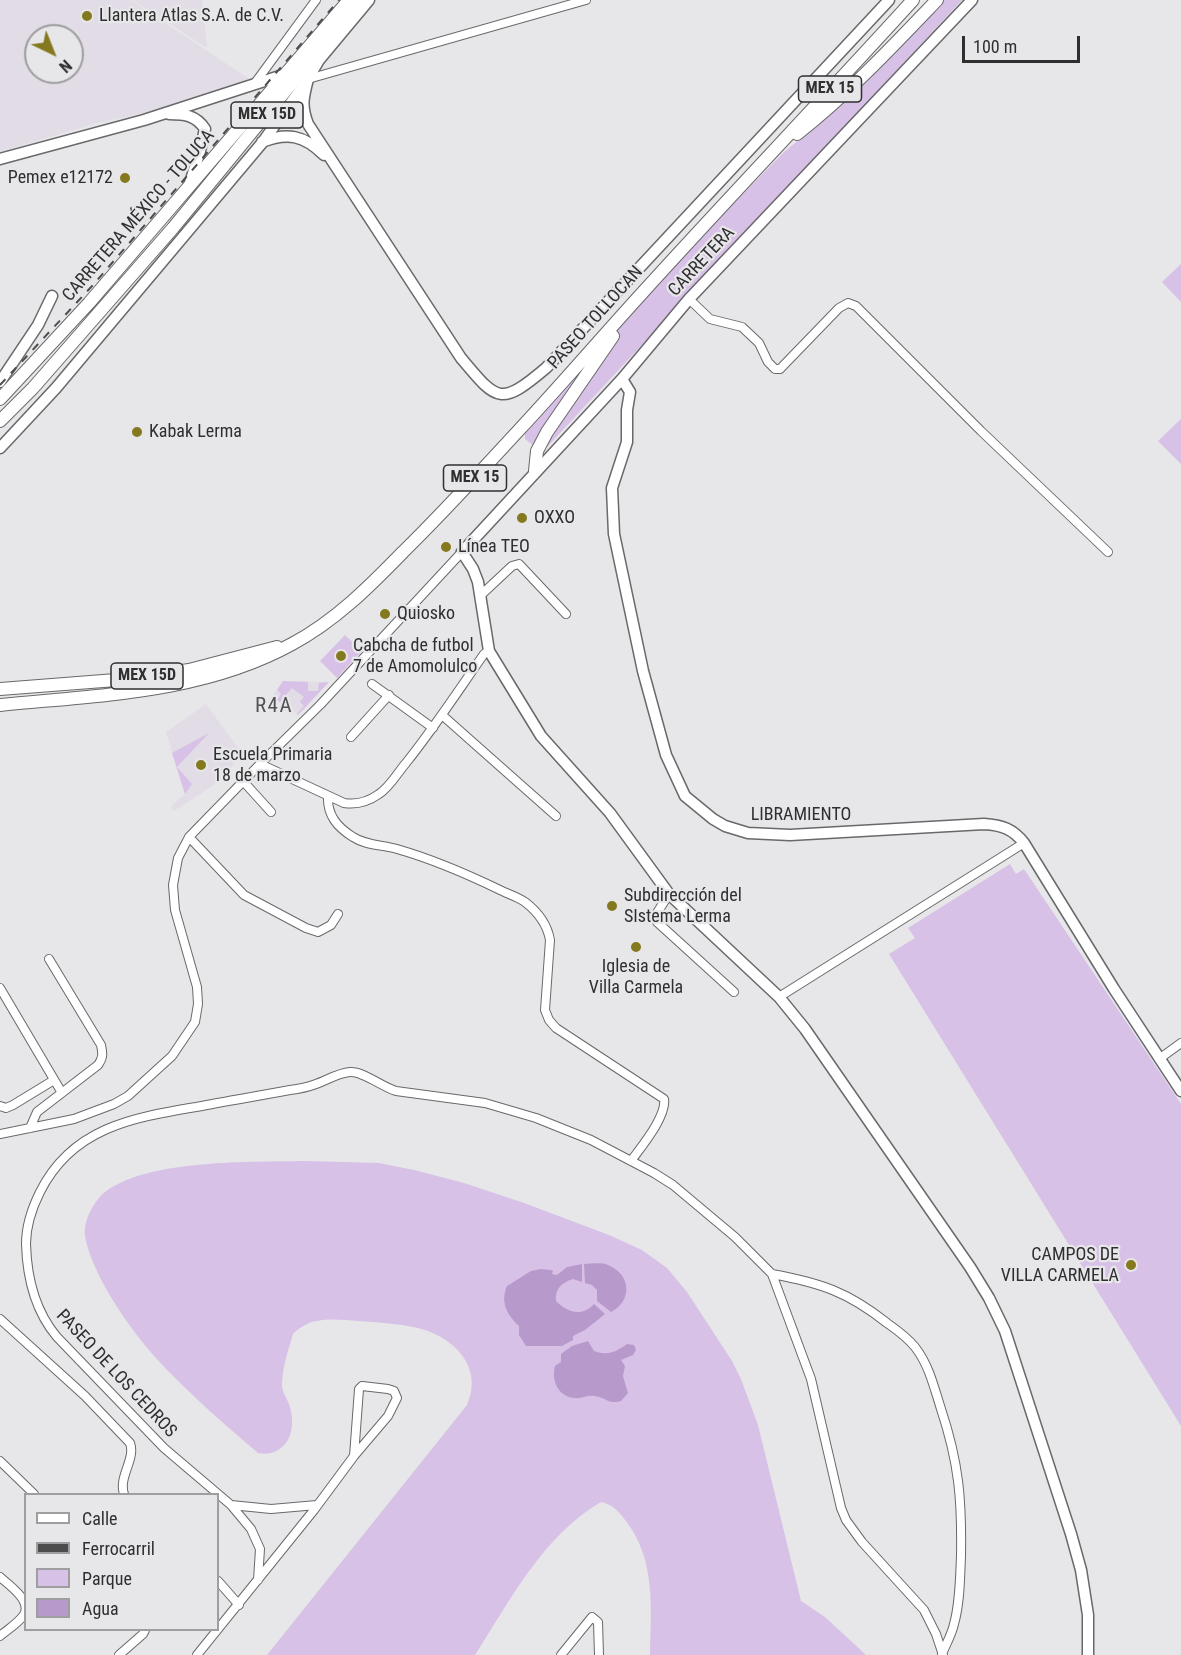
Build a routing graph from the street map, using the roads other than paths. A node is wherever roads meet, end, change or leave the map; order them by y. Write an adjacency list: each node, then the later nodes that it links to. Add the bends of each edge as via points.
1 (316, 0): 12 (street)
2 (349, 0): 10 (highway, CARRETERA MÉXICO - TOLUCA)
3 (360, 0): 25 (highway, MEX 15D, via 173,228)
4 (369, 0): 11 (main road)
5 (585, 0): 11 (street)
6 (889, 0): 17 (main road, via 546,368 505,394 492,392 461,358)
7 (914, 0): 15 (highway, PASEO TOLLOCAN / MEX 15)
8 (937, 0): 15 (highway, via 830,108)
9 (972, 0): 21 (main road, CARRETERA)
10 (286, 74): 12 (main road); 18 (highway, CARRETERA MÉXICO - TOLUCA)
11 (308, 79): 14 (main road); 17 (main road, via 303,110)
12 (255, 83): 13 (main road)
13 (159, 114): 16 (main road); 18 (main road, via 190,115 205,129)
14 (262, 142): 17 (main road, via 294,136 318,149); 26 (main road, via 56,388)
15 (772, 153): 19 (highway, PASEO TOLLOCAN / MEX 15)
16 (0, 159)
17 (332, 164)
18 (188, 189): 24 (highway, CARRETERA MÉXICO - TOLUCA)
19 (642, 293): 27 (highway, via 547,432 537,451); 32 (highway, PASEO TOLLOCAN / MEX 15, via 573,372 365,592)
20 (52, 296): 23 (main road, via 38,325)
21 (689, 299): 22 (main road, CARRETERA); 29 (street, via 710,319 742,327 759,343 775,369 780,369 840,308 848,303 856,306)
22 (622, 379): 27 (main road, CARRETERA); 47 (main road, LIBRAMIENTO, via 630,392 627,441 612,488 614,534 643,671 666,756 685,796 713,819 748,833 790,835 984,824 1011,830)
23 (0, 382)
24 (0, 399)
25 (0, 421)
26 (0, 448)
27 (535, 471): 28 (main road, CARRETERA)
28 (462, 552): 30 (main road, via 474,569); 41 (street)
29 (1108, 552)
30 (481, 595): 31 (street, via 519,564); 33 (main road)
31 (566, 614)
32 (291, 645): 35 (highway, MEX 15D, via 189,670); 37 (highway, MEX 15, via 234,669 169,686)
33 (489, 651): 38 (street); 48 (main road, via 541,736 610,813)
34 (372, 684): 36 (street)
35 (0, 689)
36 (389, 695): 39 (street); 40 (street)
37 (0, 705)
38 (442, 715): 39 (street); 45 (street)
39 (433, 728): 43 (street, via 381,793 353,804)
40 (351, 738)
41 (260, 764): 42 (street); 43 (street)
42 (243, 781): 44 (street); 46 (street)
43 (328, 796): 62 (street, via 332,818 354,838 411,854 484,882 522,901 540,917 550,940 545,1003 549,1020 664,1099 666,1106)
44 (271, 812)
45 (556, 816)
46 (189, 837): 49 (street, via 244,895 306,928 318,932 331,925); 60 (street, via 178,858 173,885 175,909 196,987 195,1022 172,1056 128,1096 92,1113)
47 (1024, 843): 53 (street); 55 (main road, LIBRAMIENTO)
48 (669, 894): 52 (street, via 655,916 657,922); 53 (main road)
49 (338, 914)
50 (49, 959): 58 (street, via 103,1053 98,1065)
51 (0, 988): 56 (street)
52 (734, 992)
53 (779, 997): 88 (main road, via 970,1268 1002,1323 1074,1543 1087,1602)
54 (1181, 1043): 55 (street)
55 (1159, 1059): 57 (main road, LIBRAMIENTO)
56 (54, 1080): 58 (street); 59 (street, via 13,1105)
57 (1181, 1091)
58 (62, 1093): 60 (street, via 37,1112)
59 (0, 1106)
60 (30, 1128): 61 (street)
61 (0, 1134)
62 (631, 1161): 63 (street, PASEO DE LOS CEDROS, via 692,1200); 69 (street, PASEO DE LOS CEDROS, via 536,1118 485,1103 385,1088 354,1072 306,1087 143,1116 98,1132 71,1150 52,1171 28,1222 26,1255 39,1311 57,1337 164,1448)
63 (772, 1274): 83 (street, via 811,1379 846,1520 924,1610); 83 (street, via 839,1291 867,1307 915,1347 932,1377 949,1428 961,1491 958,1601)
64 (0, 1319): 68 (street, via 126,1438 132,1450 122,1485)
65 (354, 1456): 65 (street, via 388,1416 397,1398 394,1391 372,1386 359,1389); 72 (street)
66 (0, 1461): 67 (street)
67 (33, 1493)
68 (124, 1493)
69 (217, 1493)
70 (219, 1495): 71 (street, PASEO DE LOS CEDROS)
71 (231, 1505): 72 (street, via 271,1509); 74 (street, PASEO DE LOS CEDROS, via 258,1542)
72 (317, 1505): 74 (street)
73 (0, 1577): 77 (street, via 21,1596)
74 (258, 1580): 76 (street)
75 (219, 1582): 76 (street)
76 (239, 1605): 79 (street)
77 (24, 1606)
78 (24, 1615): 82 (street)
79 (219, 1629)
80 (217, 1631): 85 (street)
81 (144, 1632): 84 (street)
82 (0, 1636)
83 (943, 1654)
84 (119, 1655)
85 (197, 1655)
86 (561, 1655): 87 (street, via 591,1618 599,1626)
87 (599, 1655)
88 (1088, 1655)

